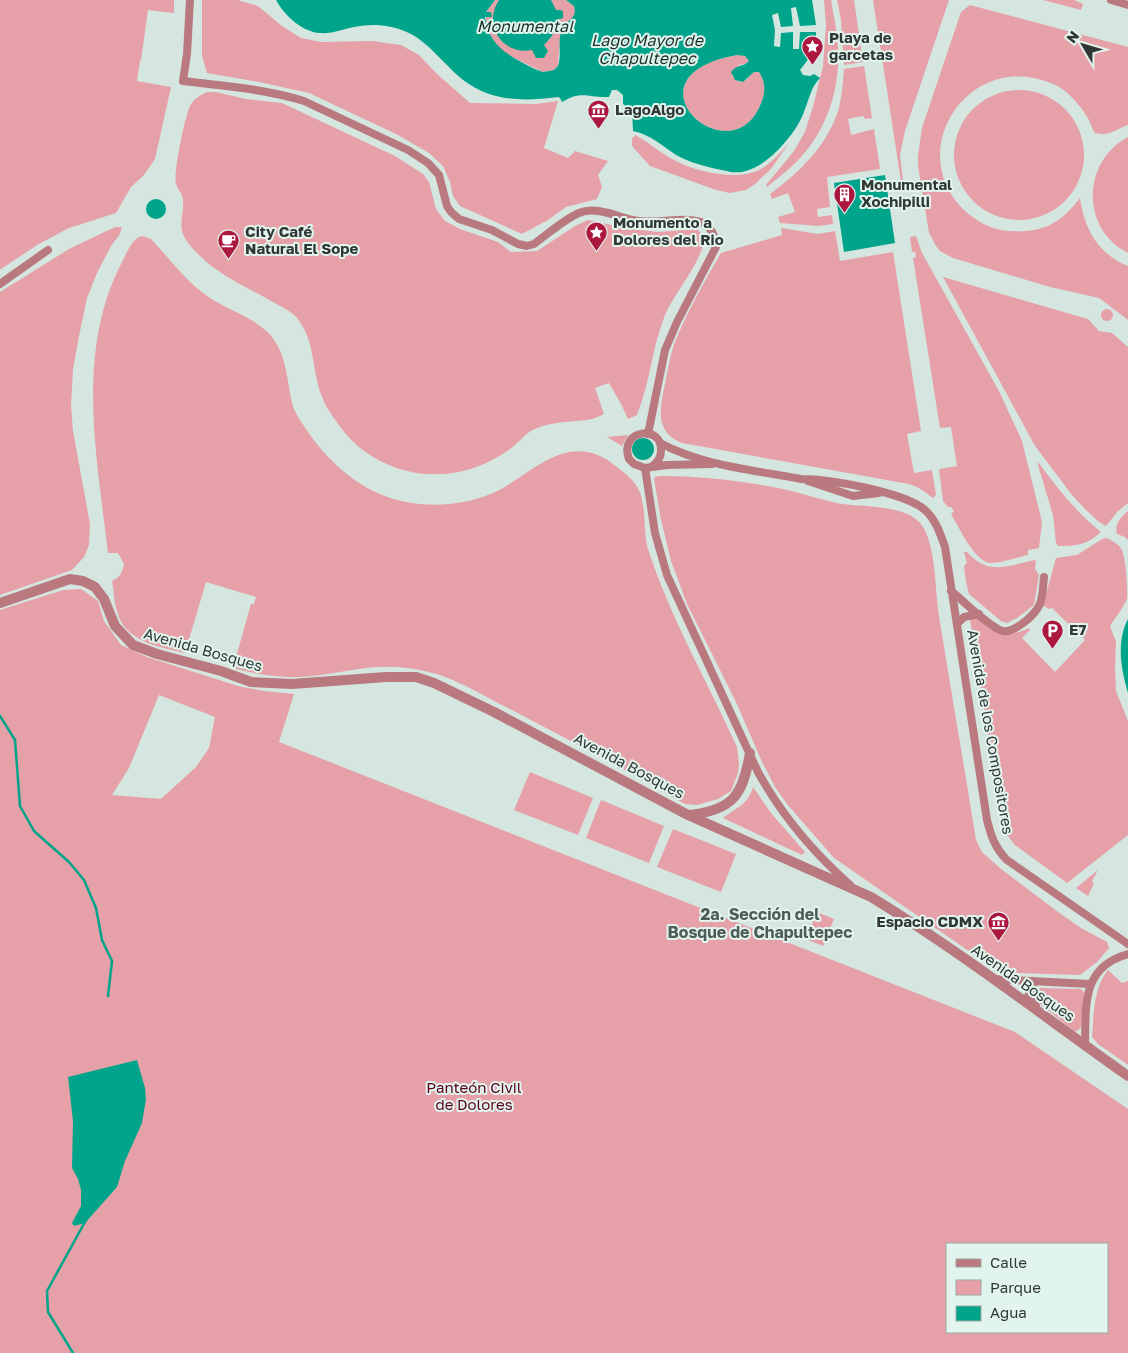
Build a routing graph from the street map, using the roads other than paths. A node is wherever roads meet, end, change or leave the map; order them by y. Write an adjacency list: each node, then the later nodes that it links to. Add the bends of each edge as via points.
1 (190, 0): 6 (street, via 183,81 288,96 408,150 439,175 447,206 459,219 527,246 579,213 588,211 641,221 689,220 702,222 710,228 716,247 666,350)
2 (1111, 0): 3 (street)
3 (1128, 5)
4 (48, 250): 5 (street)
5 (0, 284)
6 (648, 434): 7 (street); 9 (street, via 640,433 630,439 627,449 634,464)
7 (660, 443): 8 (street, Avenida de los Compositores); 9 (street, via 660,458)
8 (719, 464): 9 (street); 11 (street, Avenida de los Compositores, via 801,479 853,496 883,493 907,499 931,516 939,528)
9 (648, 467): 15 (street, via 655,532 667,575)
10 (1044, 577): 13 (street, via 1037,610 1021,625 1001,631)
11 (951, 591): 13 (street); 14 (street, Avenida de los Compositores)
12 (0, 603): 16 (street, Avenida Bosques, via 70,579 83,581 95,587 104,599 114,626 133,645 251,682 292,684 416,677 453,691)
13 (979, 614): 14 (street, via 964,617)
14 (957, 624): 18 (street, Avenida de los Compositores, via 987,820 997,848 1007,860)
15 (750, 753): 16 (street, via 747,775 735,797 716,809); 17 (street, via 766,786 799,832 828,866)
16 (688, 815): 17 (street, Avenida Bosques)
17 (853, 888): 20 (street, Avenida Bosques, via 896,912)
18 (1128, 944)
19 (1128, 954): 22 (street, via 1110,961)
20 (993, 979): 21 (street); 23 (street, Avenida Bosques)
21 (1033, 982): 22 (street); 23 (street, via 1029,997)
22 (1090, 984): 24 (street)
23 (1036, 1009): 24 (street, Avenida Bosques)
24 (1085, 1046): 25 (street, Avenida Bosques)
25 (1128, 1076)

